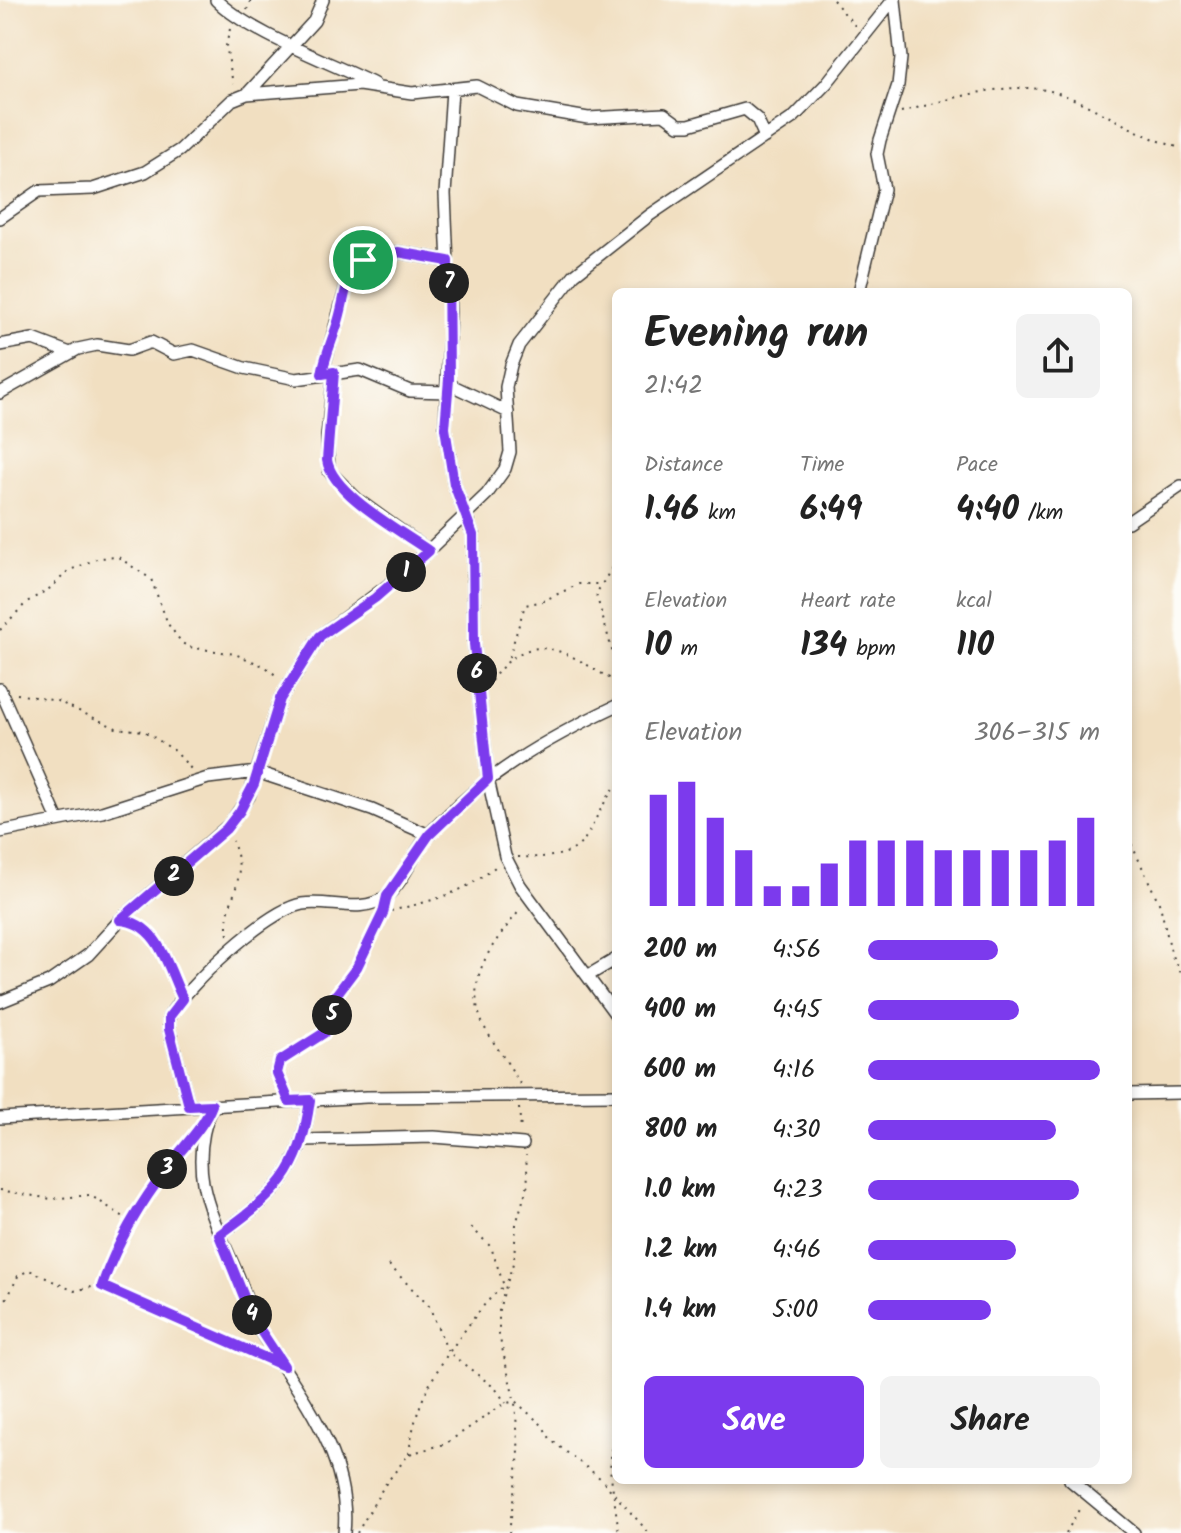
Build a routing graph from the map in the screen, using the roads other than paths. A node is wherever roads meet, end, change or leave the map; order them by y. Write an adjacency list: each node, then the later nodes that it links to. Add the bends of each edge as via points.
1 (216, 0): 4 (street)
2 (323, 0): 4 (street, via 314,21)
3 (894, 0): 8 (street, via 815,95); 11 (street, via 901,58 898,85 877,154 884,189)
4 (290, 43): 5 (street); 7 (street)
5 (382, 88): 6 (street, via 412,93); 7 (street, via 359,85)
6 (452, 90): 8 (street, via 477,86 509,104 588,118 664,114 679,125 745,109); 10 (street, via 445,194)
7 (247, 94): 9 (street, via 145,172 93,189 39,191)
8 (765, 137): 17 (street, via 640,222 574,275 519,345 506,387)
9 (0, 218)
10 (448, 261): 14 (street, via 398,252 388,260 363,260 349,276); 15 (street)
11 (860, 288)
12 (0, 345): 13 (street, via 33,339)
13 (70, 353): 14 (street, via 97,345 129,350 151,342 174,354 193,350 283,377); 16 (street)
14 (328, 373): 15 (street, via 368,371 410,391); 21 (street, via 329,471 358,500)
15 (448, 388): 17 (street); 19 (street, via 448,449 454,484)
16 (0, 393)
17 (508, 412): 19 (street, via 510,452 505,469)
18 (1181, 486): 20 (street)
19 (467, 514): 21 (street); 25 (street, via 473,535 474,644)
20 (1132, 519)
21 (429, 551): 24 (street, via 320,636 273,716)
22 (0, 690): 26 (street)
23 (612, 708): 25 (street, via 545,740)
24 (257, 772): 26 (street, via 199,781 102,812); 28 (street); 31 (street, via 249,796 226,829 75,965)
25 (488, 779): 28 (street); 30 (street, via 505,856)
26 (58, 820): 27 (street)
27 (0, 832)
28 (429, 835): 38 (street, via 387,896 353,906 293,906 234,947 183,999 169,1017 169,1029)
29 (612, 961): 30 (street)
30 (589, 975): 32 (street)
31 (0, 1002)
32 (612, 1009)
33 (1181, 1093): 34 (street)
34 (1132, 1094)
35 (612, 1095): 36 (street)
36 (310, 1100): 37 (street); 40 (street)
37 (212, 1105): 38 (street); 42 (street, via 199,1156)
38 (189, 1106): 39 (street)
39 (0, 1118)
40 (304, 1140): 41 (street, via 434,1137); 42 (street, via 279,1186)
41 (523, 1144)
42 (219, 1235): 44 (street, via 253,1319 310,1404 336,1464)
43 (1075, 1484): 45 (street)
44 (344, 1533)
45 (1134, 1533)

